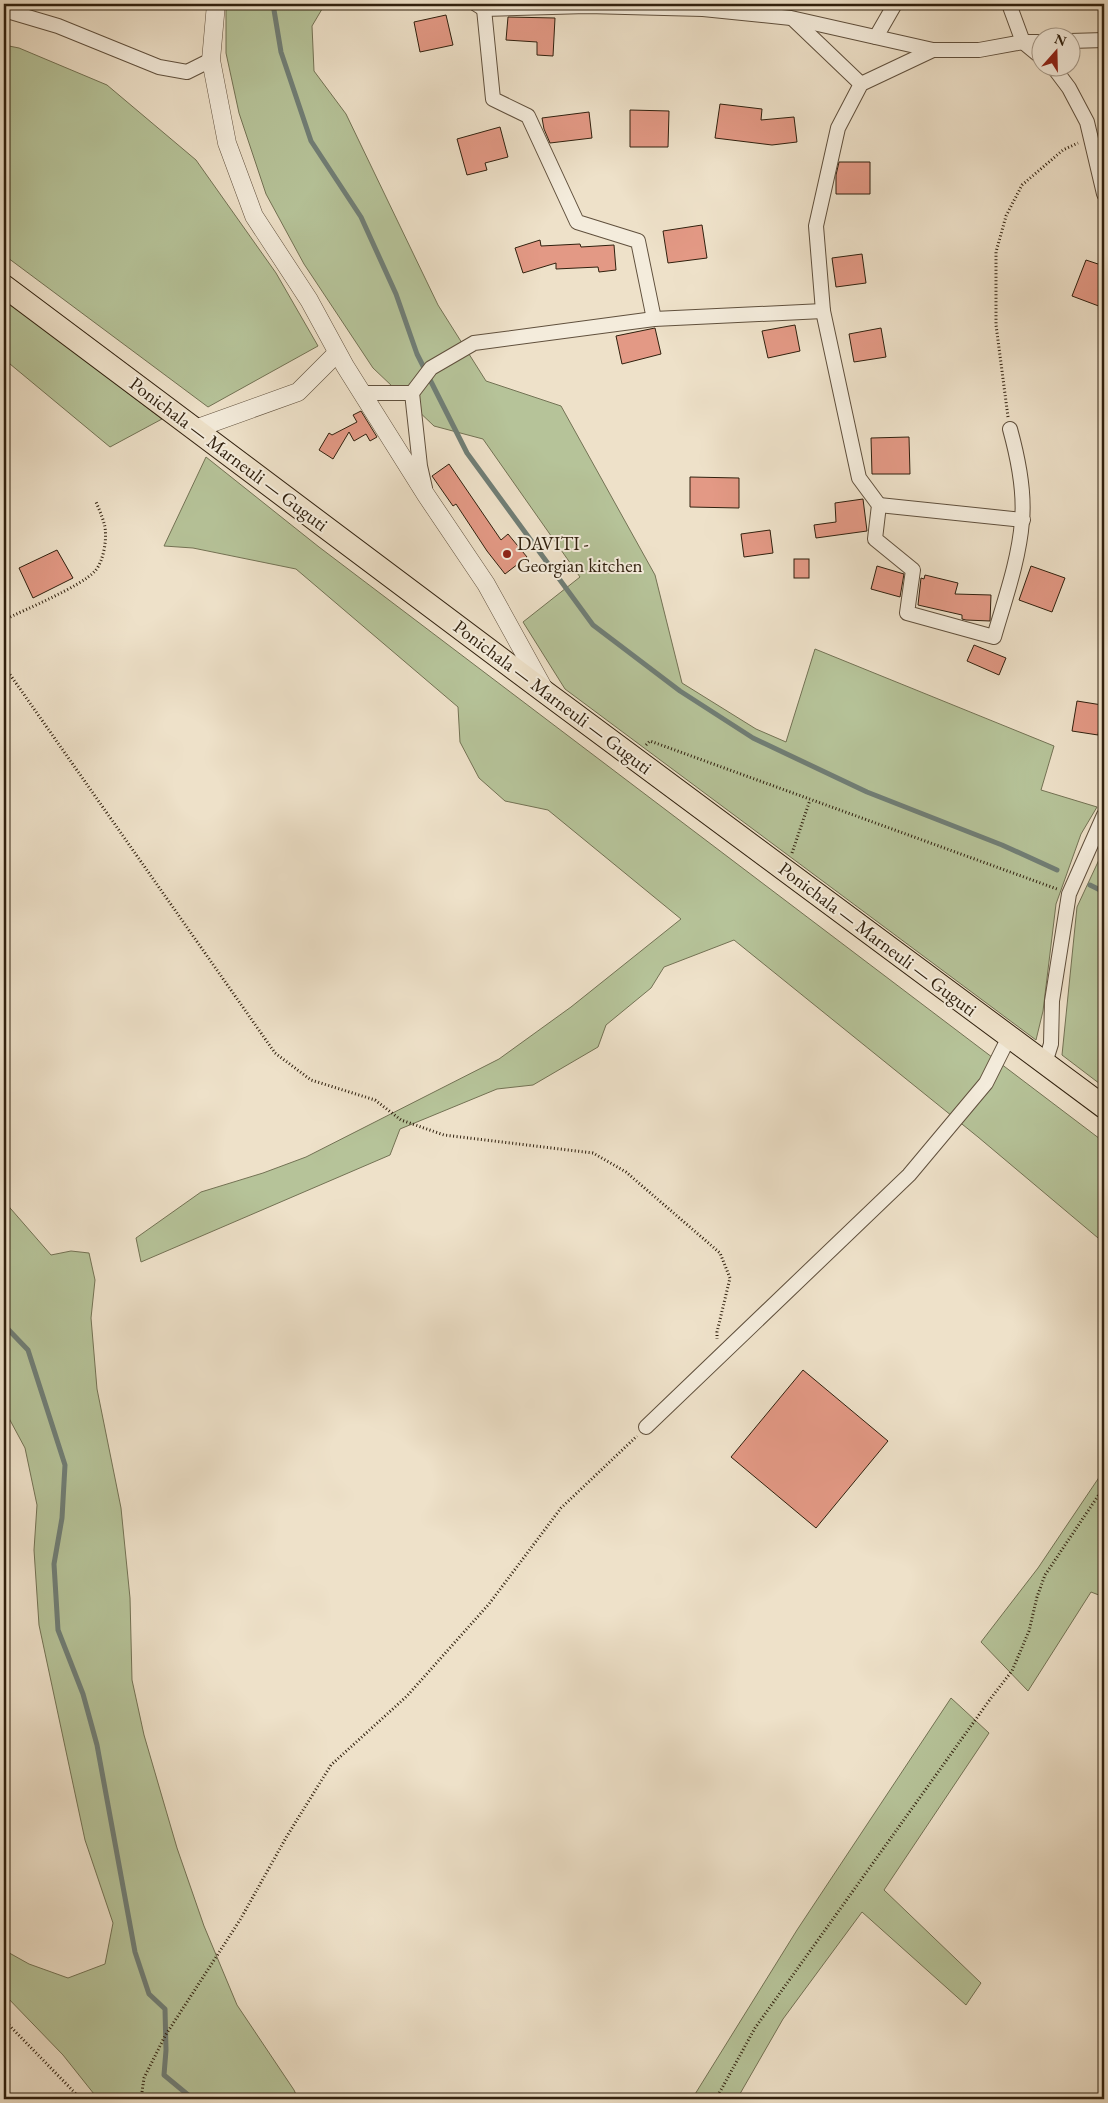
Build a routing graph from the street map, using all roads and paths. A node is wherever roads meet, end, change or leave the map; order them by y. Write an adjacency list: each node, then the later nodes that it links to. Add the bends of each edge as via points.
1 (216, 4): 15 (street)
2 (895, 4): 8 (street)
3 (1009, 4): 11 (street)
4 (480, 6): 5 (street); 22 (street, via 493,99 528,116 577,222 638,241)
5 (703, 6): 7 (street)
6 (4, 10): 15 (street, via 58,26 159,67 187,72)
7 (792, 18): 8 (street); 17 (street)
8 (876, 37): 14 (street)
9 (1104, 40): 10 (street)
10 (1080, 41)
11 (1023, 42): 12 (street); 13 (street); 14 (street, via 979,50)
12 (1030, 42)
13 (1030, 48)
14 (933, 50): 17 (street)
15 (211, 60): 23 (street, via 227,143 254,216 309,300)
16 (1061, 78): 18 (street, via 1087,122)
17 (861, 84): 21 (street, via 838,128 816,226)
18 (1090, 138): 19 (street); 27 (path, via 1063,150 1022,185 1006,216 996,252 996,325)
19 (1104, 194)
20 (4, 286): 26 (highway, Ponichala — Marneuli — Guguti)
21 (823, 312): 22 (street); 30 (street, via 859,478)
22 (654, 319): 25 (street, via 474,343 431,368)
23 (337, 352): 24 (street); 26 (street, via 298,392)
24 (363, 393): 25 (street); 28 (street)
25 (412, 393): 28 (street)
26 (195, 429): 34 (highway, Ponichala — Marneuli — Guguti)
27 (1010, 429): 31 (street, via 1020,465)
28 (426, 495): 34 (street, via 486,584)
29 (96, 502): 32 (path, via 105,525 105,541 100,563 94,572 77,584)
30 (879, 505): 31 (street); 31 (street, via 876,539 913,570 907,613 994,637 1012,575)
31 (1023, 520)
32 (4, 620)
33 (4, 666): 43 (path, via 275,1053 311,1080 374,1100 401,1120 444,1135 593,1153 626,1172 720,1253 730,1278 717,1332)
34 (545, 692): 35 (highway, Ponichala — Marneuli — Guguti)
35 (633, 757): 36 (path, via 650,741); 38 (highway, Ponichala — Marneuli — Guguti)
36 (810, 800): 38 (path); 39 (path)
37 (1104, 815): 39 (street)
38 (786, 869): 40 (highway, Ponichala — Marneuli — Guguti)
39 (1069, 894): 41 (street, via 1052,1001 1051,1044)
40 (1009, 1037): 41 (highway, Ponichala — Marneuli — Guguti); 43 (street, via 986,1083 908,1175)
41 (1045, 1062): 42 (highway, Ponichala — Marneuli — Guguti)
42 (1104, 1107)
43 (718, 1356): 44 (street)
44 (646, 1427): 48 (path, via 561,1508 489,1604 407,1696 331,1765 240,1920 165,2036 144,2078)
45 (1104, 1487): 49 (path, via 1045,1575 1036,1597 1029,1631 1012,1671 755,2028)
46 (4, 2020): 47 (path)
47 (81, 2099)
48 (141, 2099)
49 (716, 2099)

